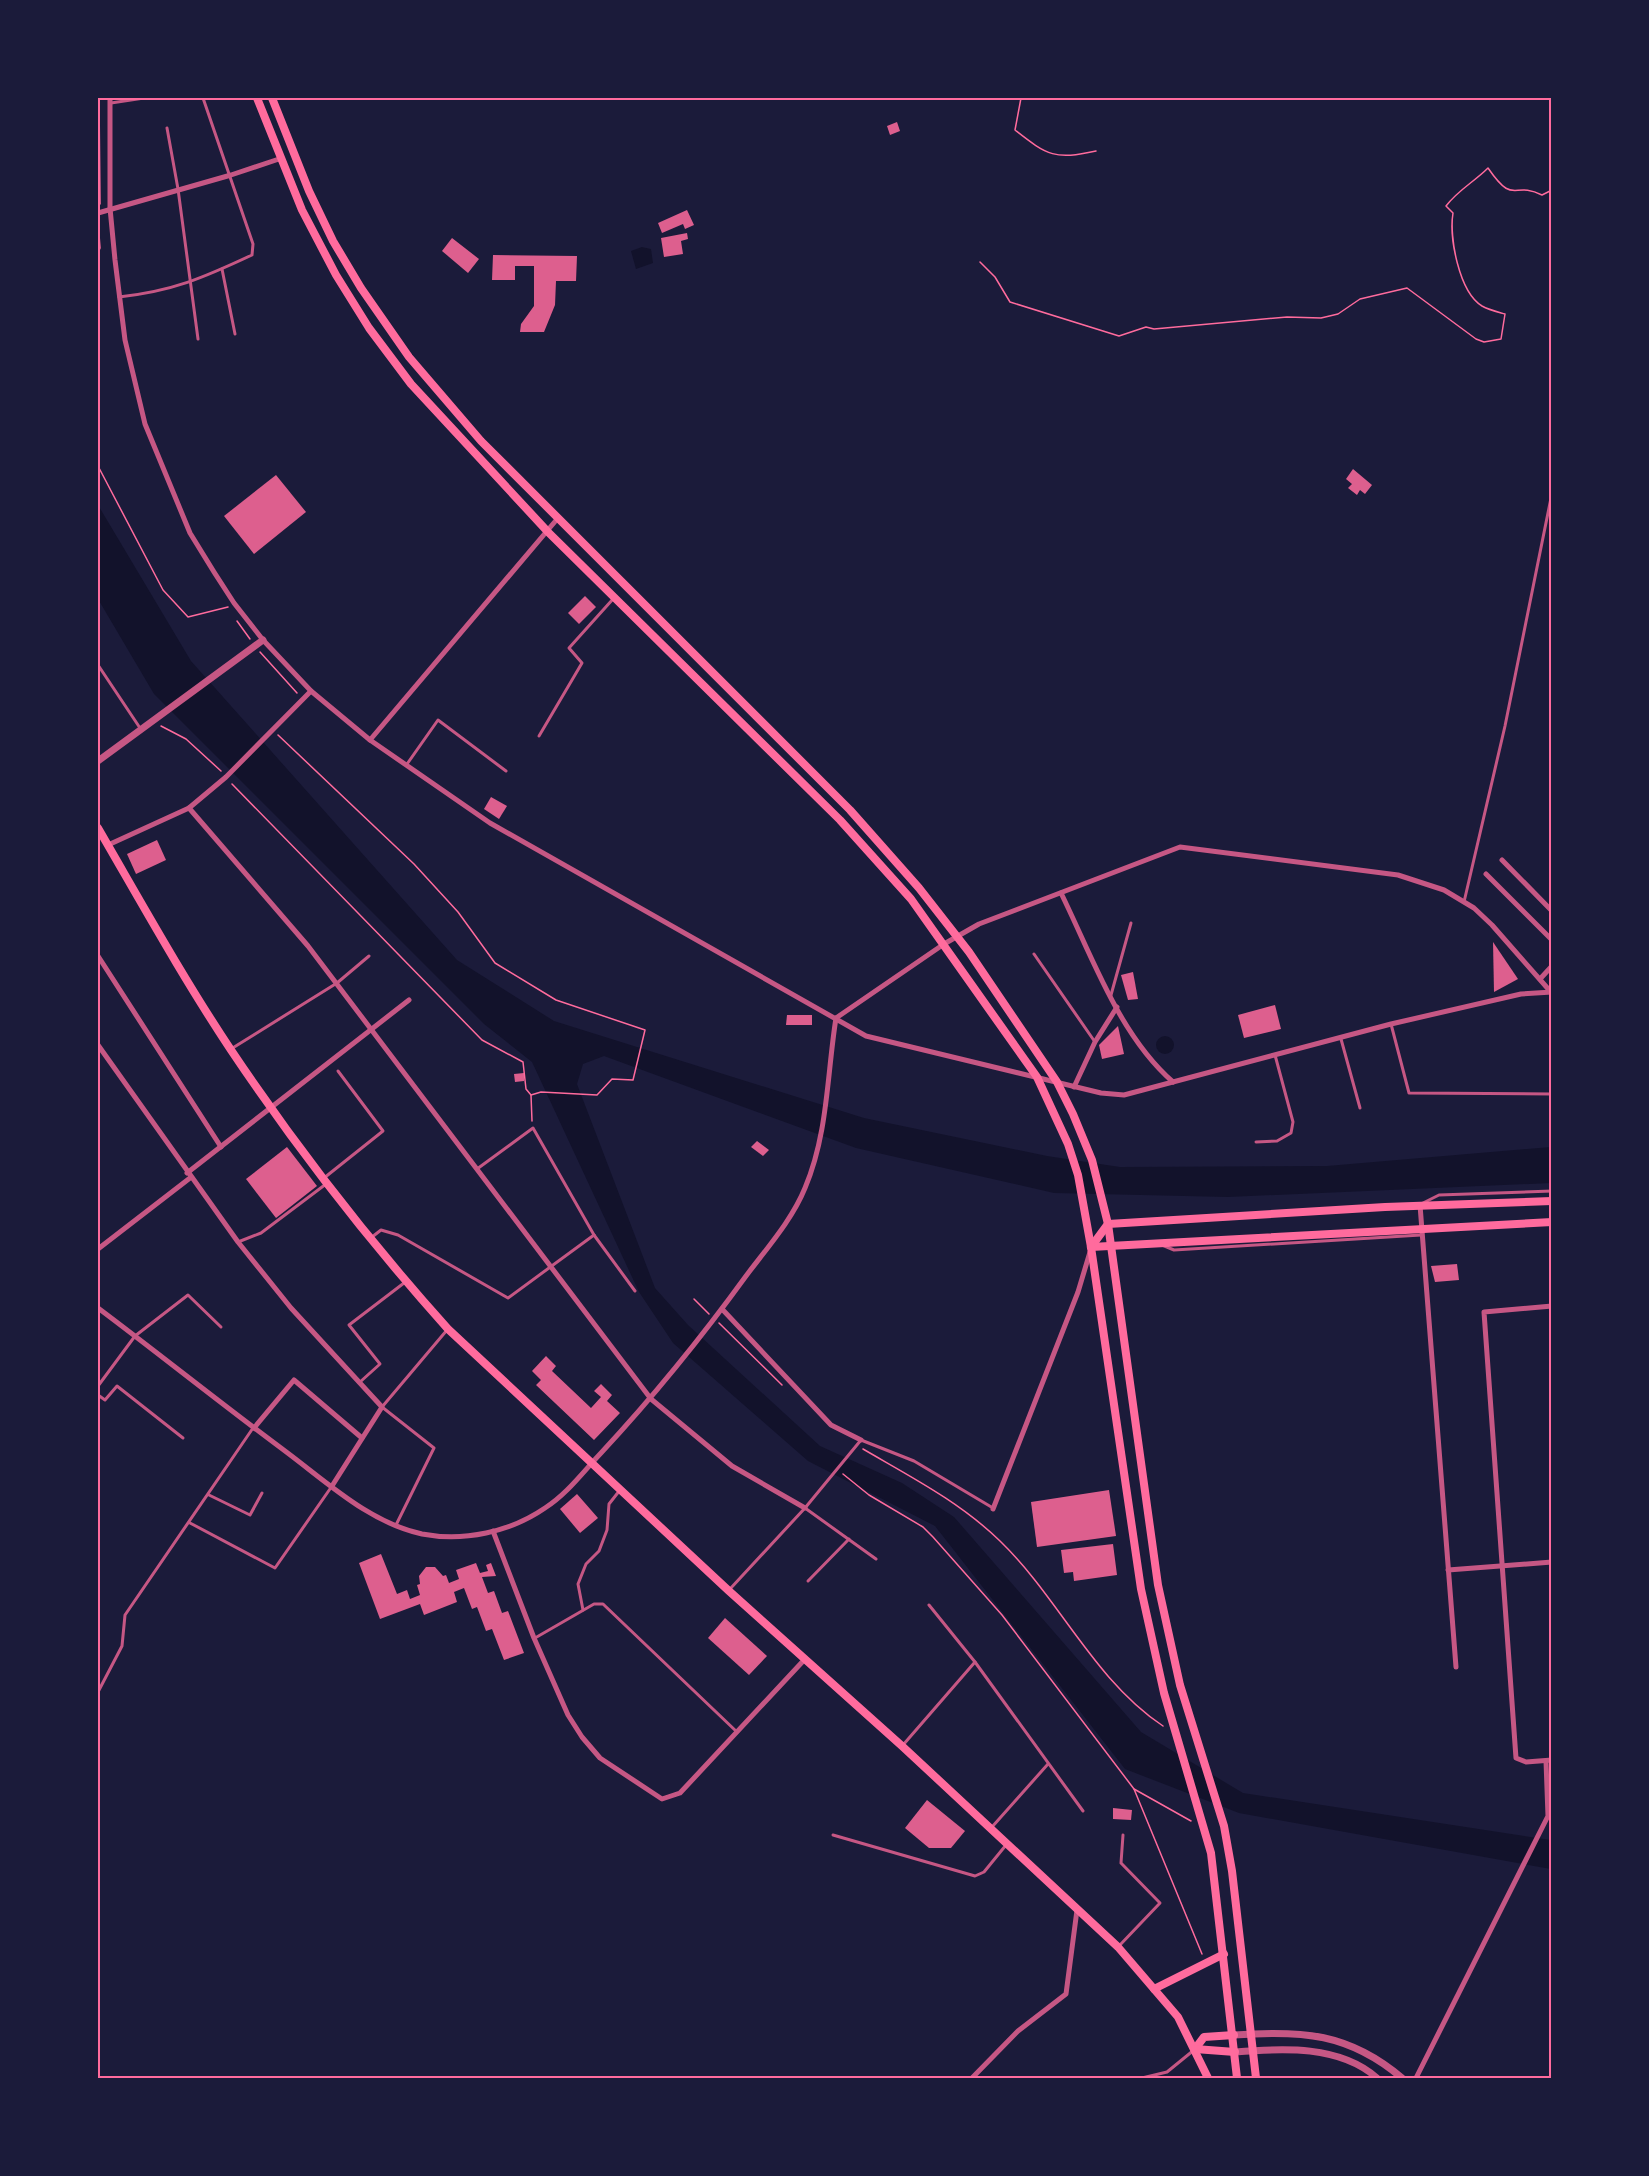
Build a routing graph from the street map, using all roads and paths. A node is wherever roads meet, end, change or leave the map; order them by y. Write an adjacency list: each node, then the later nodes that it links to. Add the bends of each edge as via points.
1 (99, 98): 14 (path)
2 (144, 98): 7 (lane)
3 (203, 98): 11 (lane)
4 (256, 98): 10 (main road)
5 (272, 98): 26 (main road, via 309,191 361,288 440,395)
6 (1021, 98): 9 (path, via 1015,130 1040,150 1066,158)
7 (110, 100): 15 (street)
8 (167, 128): 12 (lane)
9 (1096, 151)
10 (279, 159): 11 (street); 27 (main road, via 302,210 369,328 411,384)
11 (231, 176): 12 (street); 19 (lane, via 254,244 252,255)
12 (178, 189): 15 (street); 20 (lane)
13 (1551, 190): 18 (path, via 1542,195 1531,190 1512,192 1501,187 1488,168 1457,192 1446,206 1453,213 1451,226 1457,262 1467,288 1481,306 1505,314 1501,339 1484,342 1407,288 1360,299 1338,314 1321,318 1146,327 1119,336 1010,302)
14 (100, 205)
15 (110, 208): 16 (street); 21 (street)
16 (98, 215): 17 (path)
17 (98, 253)
18 (980, 262)
19 (222, 269): 20 (lane); 22 (lane)
20 (190, 284): 21 (lane); 23 (lane)
21 (119, 297): 29 (street, via 133,384 158,462 190,533 234,603)
22 (235, 334)
23 (198, 339)
24 (98, 466): 30 (path, via 163,590 188,617 228,607)
25 (1551, 493): 52 (lane)
26 (558, 518): 27 (street); 44 (main road)
27 (548, 532): 28 (main road); 39 (street)
28 (614, 598): 38 (lane, via 569,648 582,663); 45 (main road)
29 (263, 640): 33 (street); 35 (street)
30 (252, 642)
31 (258, 650): 34 (path)
32 (98, 665): 36 (lane)
33 (310, 691): 37 (street); 39 (street)
34 (300, 696)
35 (151, 720): 36 (street); 43 (path, via 186,739)
36 (141, 728): 40 (street)
37 (273, 731): 43 (street); 82 (path, via 414,864 458,912 495,963 556,1000 645,1030 633,1080 612,1079 597,1095)
38 (539, 736)
39 (370, 740): 41 (street)
40 (98, 761)
41 (406, 765): 42 (lane, via 438,720); 68 (street, via 490,824)
42 (506, 771)
43 (227, 777): 46 (street); 82 (path, via 482,1040 523,1062 526,1089)
44 (825, 786): 45 (main road); 55 (main road)
45 (815, 796): 57 (main road, via 911,899)
46 (189, 808): 48 (street); 63 (street)
47 (98, 828): 48 (main road)
48 (108, 845): 74 (main road)
49 (1502, 860): 53 (street)
50 (1486, 874): 56 (street)
51 (1060, 893): 52 (street, via 1180,847 1398,875 1444,890); 55 (street); 65 (street)
52 (1464, 902): 62 (street, via 1492,926)
53 (1551, 911)
54 (1131, 923): 65 (lane)
55 (958, 936): 57 (street); 78 (main road)
56 (1551, 940)
57 (944, 944): 68 (street); 77 (main road)
58 (1034, 954): 72 (lane)
59 (98, 956): 87 (street)
60 (369, 956): 63 (lane)
61 (1551, 966): 62 (street)
62 (1540, 979): 64 (street)
63 (337, 983): 70 (street); 74 (lane)
64 (1551, 992): 69 (street, via 1521,994)
65 (1111, 995): 67 (street)
66 (409, 1000): 70 (street)
67 (1117, 1007): 72 (street); 79 (street, via 1156,1068)
68 (836, 1018): 77 (street, via 866,1036); 109 (street, via 818,1146 801,1197)
69 (1391, 1024): 71 (street); 81 (lane, via 1409,1093)
70 (373, 1030): 83 (street); 88 (street)
71 (1341, 1037): 75 (street); 84 (lane)
72 (1095, 1042): 80 (street)
73 (98, 1045): 89 (street)
74 (231, 1049): 83 (main road)
75 (1275, 1055): 79 (street); 86 (lane, via 1293,1122 1290,1133 1277,1141)
76 (338, 1071): 90 (lane, via 383,1131)
77 (1037, 1077): 78 (street); 101 (main road, via 1078,1175)
78 (1057, 1082): 80 (street); 95 (main road, via 1084,1138)
79 (1173, 1082): 80 (street, via 1124,1095)
80 (1074, 1087)
81 (1551, 1094)
82 (531, 1095): 85 (path)
83 (272, 1108): 87 (street); 90 (main road)
84 (1360, 1108)
85 (533, 1128): 88 (lane); 97 (lane)
86 (1256, 1142)
87 (221, 1147): 89 (street)
88 (477, 1169): 103 (street)
89 (188, 1175): 99 (street); 102 (street)
90 (326, 1180): 98 (main road); 99 (lane, via 261,1233)
91 (1551, 1191): 93 (lane, via 1438,1195)
92 (1551, 1201): 93 (main road)
93 (1419, 1205): 95 (main road); 96 (street)
94 (1551, 1222): 96 (main road)
95 (1108, 1224): 100 (main road); 101 (main road)
96 (1422, 1232): 100 (main road); 138 (street)
97 (594, 1235): 103 (lane); 105 (lane)
98 (371, 1237): 103 (lane, via 381,1230 398,1235 508,1298); 104 (main road)
99 (238, 1242): 114 (street)
100 (1111, 1244): 101 (main road); 166 (main road, via 1158,1585 1180,1685 1224,1826)
101 (1091, 1247): 130 (street, via 1078,1292); 163 (main road, via 1141,1588 1164,1693 1211,1853)
102 (98, 1249)
103 (552, 1268): 117 (street)
104 (406, 1282): 112 (main road); 114 (lane, via 348,1326 380,1364)
105 (635, 1291)
106 (694, 1299): 110 (path)
107 (1551, 1306): 137 (street, via 1484,1312)
108 (98, 1308): 113 (street)
109 (722, 1309): 110 (street); 122 (street, via 831,1425)
110 (712, 1319): 117 (street)
111 (221, 1327): 113 (lane, via 188,1295)
112 (448, 1329): 118 (lane); 123 (main road)
113 (135, 1336): 115 (lane); 119 (street)
114 (358, 1384): 118 (street)
115 (98, 1386)
116 (98, 1395): 120 (lane, via 105,1400 117,1386)
117 (651, 1399): 123 (street); 129 (street, via 732,1466)
118 (382, 1407): 121 (street); 132 (lane, via 434,1448)
119 (254, 1428): 121 (street, via 294,1380); 125 (street); 128 (lane)
120 (183, 1438)
121 (362, 1438): 125 (street)
122 (860, 1443): 129 (lane); 130 (lane, via 914,1461); 148 (path, via 929,1485 1000,1541 1108,1676)
123 (592, 1462): 126 (main road); 133 (street, via 544,1509)
124 (839, 1471): 153 (path, via 933,1537 1002,1615)
125 (332, 1486): 131 (lane, via 275,1568); 132 (street, via 376,1517)
126 (621, 1489): 140 (main road); 142 (lane, via 609,1504 607,1530 578,1584)
127 (262, 1493): 128 (lane, via 250,1515)
128 (209, 1495): 131 (lane)
129 (805, 1508): 134 (lane); 140 (lane)
130 (993, 1509)
131 (190, 1523): 147 (lane, via 125,1615 122,1646)
132 (396, 1525): 133 (street, via 444,1536)
133 (493, 1531): 143 (street)
134 (849, 1539): 135 (lane); 139 (lane)
135 (876, 1559)
136 (1551, 1562): 137 (street)
137 (1502, 1566): 138 (street); 151 (street, via 1516,1758 1526,1762)
138 (1448, 1570): 146 (street)
139 (808, 1581)
140 (729, 1591): 144 (main road)
141 (929, 1605): 145 (lane)
142 (583, 1610): 143 (lane); 149 (lane, via 603,1604 612,1610)
143 (534, 1638): 149 (street, via 582,1737 613,1769 663,1799 680,1793)
144 (805, 1659): 149 (street); 150 (main road)
145 (975, 1662): 150 (lane); 152 (lane)
146 (1456, 1667)
147 (98, 1692)
148 (1163, 1726)
149 (736, 1732)
150 (902, 1746): 157 (main road)
151 (1549, 1761): 155 (street)
152 (1048, 1764): 154 (lane); 157 (lane)
153 (1134, 1789): 156 (path); 164 (path)
154 (1083, 1811)
155 (1550, 1817): 178 (street)
156 (1191, 1821)
157 (991, 1828): 160 (main road)
158 (833, 1835): 160 (lane, via 975,1876 984,1872)
159 (1123, 1835): 162 (lane, via 1121,1863 1160,1903)
160 (1007, 1843): 161 (main road)
161 (1077, 1910): 162 (main road); 171 (street, via 1066,1994 1018,2031)
162 (1118, 1947): 165 (main road)
163 (1224, 1954): 164 (main road); 167 (main road)
164 (1206, 1963): 165 (main road)
165 (1154, 1989): 168 (main road, via 1178,2017)
166 (1252, 2034): 167 (street); 169 (main road); 177 (street, via 1338,2040 1375,2058)
167 (1234, 2035): 168 (main road, via 1204,2037); 170 (main road)
168 (1195, 2049): 170 (main road); 172 (lane, via 1167,2072); 173 (main road)
169 (1254, 2050): 170 (street); 175 (main road); 176 (street, via 1336,2055)
170 (1235, 2052): 174 (main road)
171 (972, 2079)
172 (1142, 2079)
173 (1208, 2079)
174 (1238, 2079)
175 (1256, 2079)
176 (1377, 2079)
177 (1402, 2079)
178 (1416, 2079)

